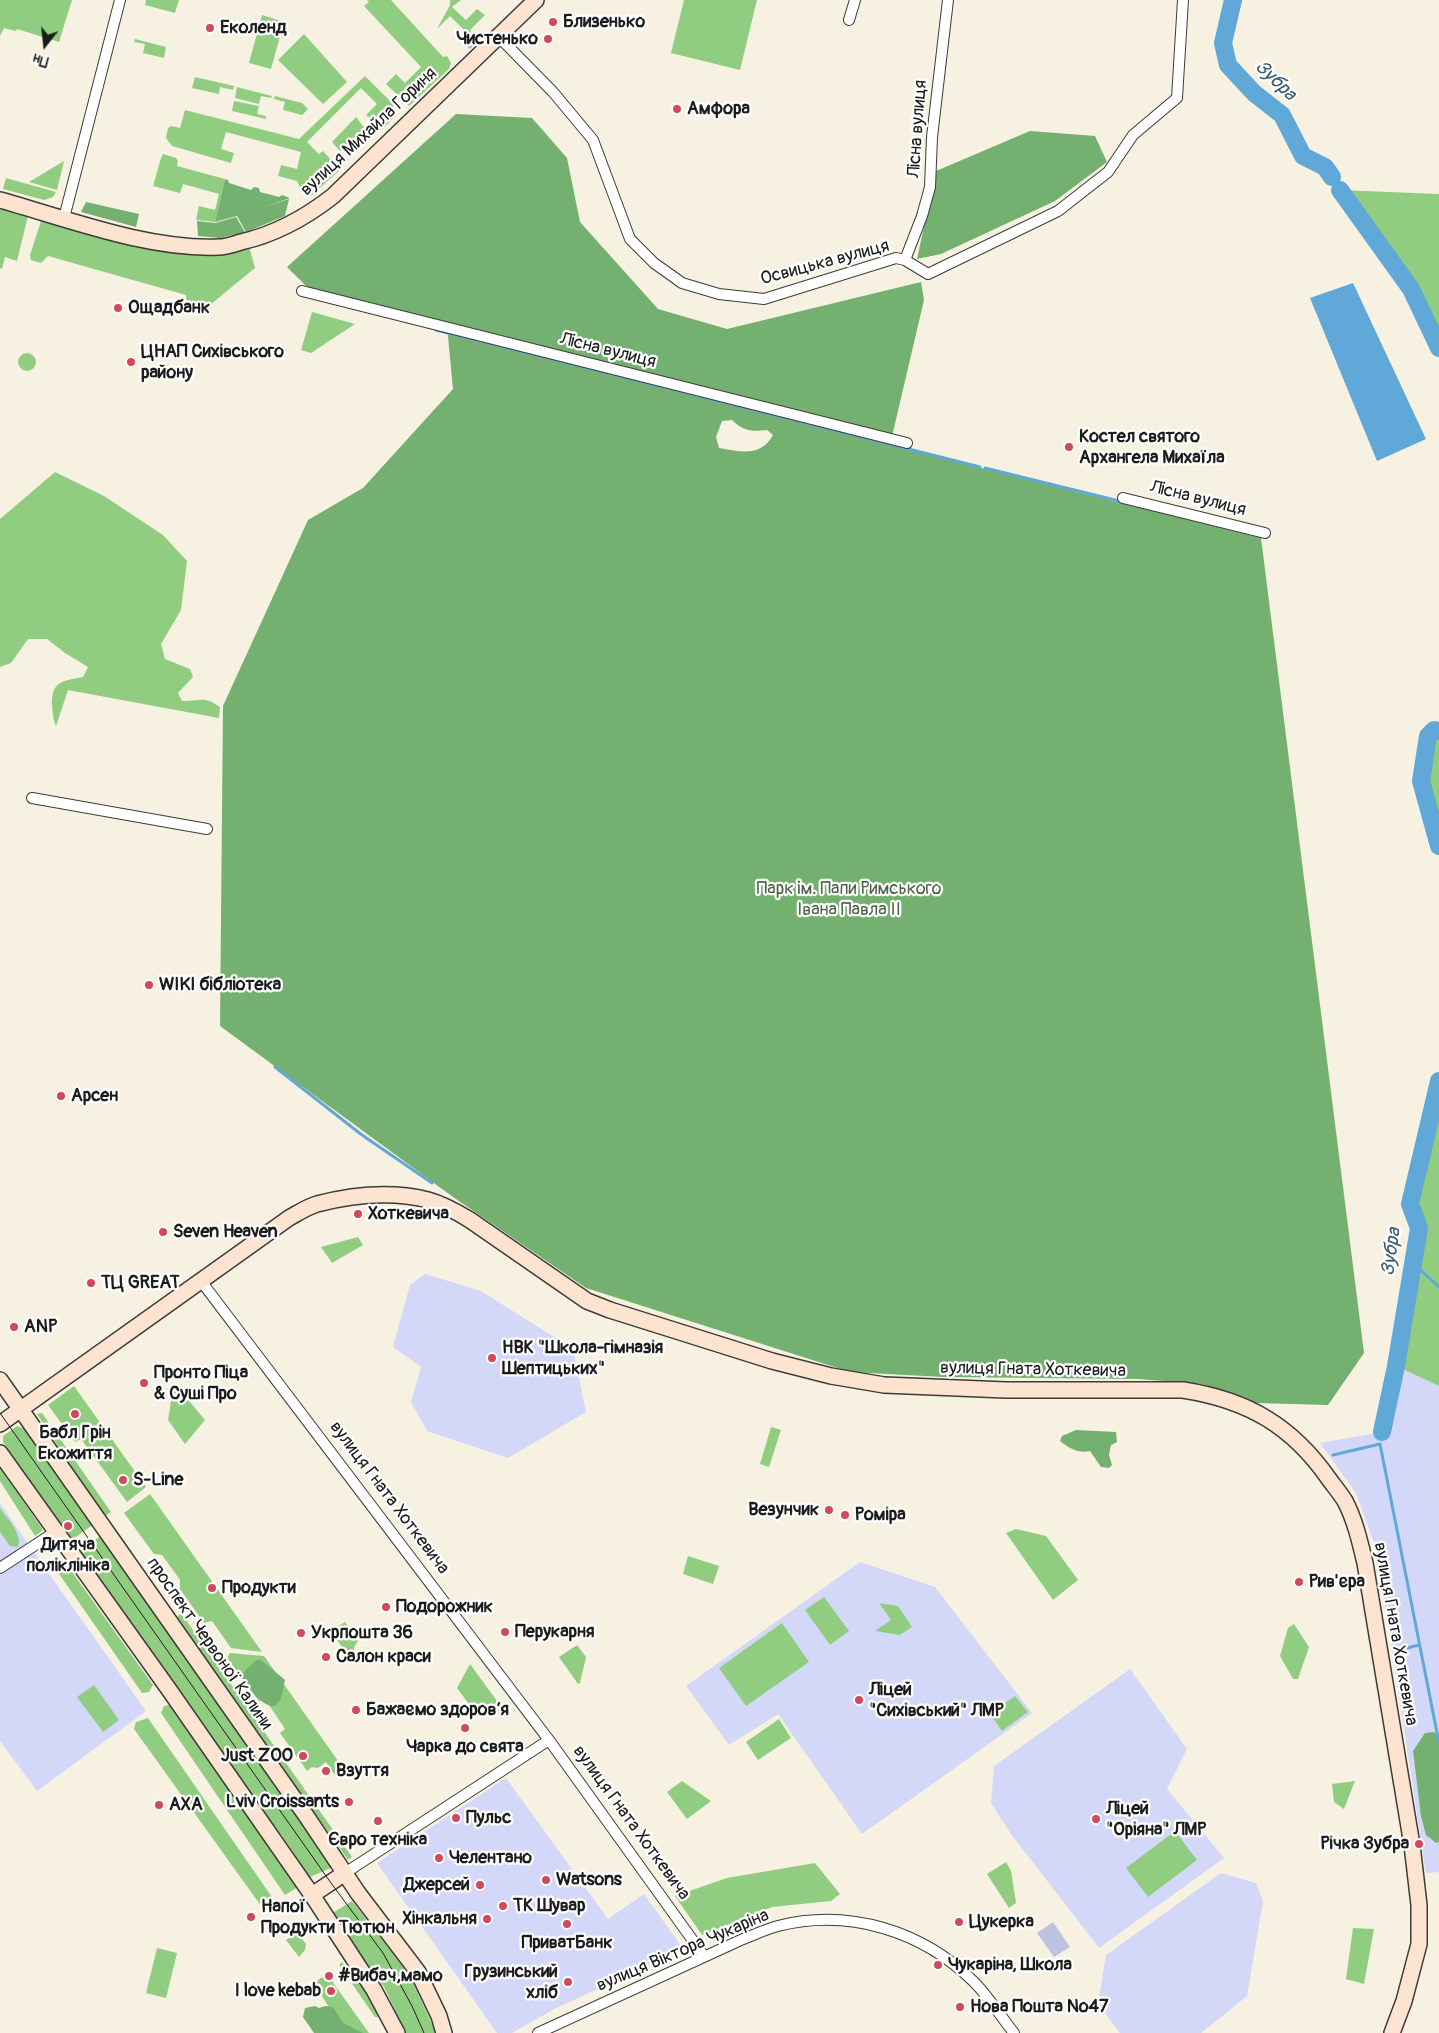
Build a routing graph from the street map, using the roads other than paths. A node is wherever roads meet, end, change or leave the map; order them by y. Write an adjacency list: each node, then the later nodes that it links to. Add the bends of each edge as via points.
1 (120, 0): 9 (street)
2 (536, 0): 7 (street, вулиця Михайла Гориня)
3 (854, 0): 6 (street)
4 (948, 0): 10 (street, Лісна вулиця, via 935,108 930,187)
5 (1183, 0): 10 (street, Освицька вулиця, via 1177,98 1133,135 1108,172 1058,210 929,274)
6 (850, 20)
7 (499, 37): 9 (street, вулиця Михайла Гориня, via 312,213 258,238 220,248 164,244); 10 (street, Освицька вулиця, via 553,92 593,140 630,239 654,263 682,283 719,294 764,299 896,258)
8 (0, 200): 9 (street, вулиця Михайла Гориня)
9 (64, 218)
10 (905, 259)
11 (302, 291): 12 (street, Лісна вулиця)
12 (907, 443)
13 (1122, 498): 14 (street, Лісна вулиця)
14 (1265, 533)
15 (32, 798): 16 (street)
16 (207, 829)
17 (201, 1281): 19 (street, вулиця Гната Хоткевича); 24 (street, вулиця Гната Хоткевича); 34 (street, вулиця Гната Хоткевича, via 289,1218 315,1204 363,1196 428,1200 470,1220 586,1301 814,1372 884,1385 1006,1390 1184,1390 1230,1401 1278,1424 1315,1458 1345,1501 1365,1562 1419,1905 1419,1944)
18 (0, 1380): 19 (street, проспект Червоної Калини)
19 (20, 1410): 20 (street, вулиця Гната Хоткевича); 25 (street, проспект Червоної Калини)
20 (0, 1424)
21 (0, 1454): 22 (street)
22 (55, 1532): 23 (street); 26 (street)
23 (0, 1568)
24 (549, 1740): 25 (street); 27 (street, вулиця Гната Хоткевича)
25 (345, 1873): 26 (street); 28 (street, проспект Червоної Калини, via 418,1972)
26 (312, 1895): 29 (street, via 374,1990)
27 (704, 1956): 32 (street, вулиця Віктора Чукаріна); 33 (street, вулиця Віктора Чукаріна, via 778,1926 847,1920 879,1926 912,1938 942,1956 974,1983)
28 (440, 2016): 30 (street, проспект Червоної Калини); 31 (street)
29 (397, 2033)
30 (444, 2033)
31 (455, 2033)
32 (538, 2033)
33 (1014, 2033)
34 (1392, 2033)

